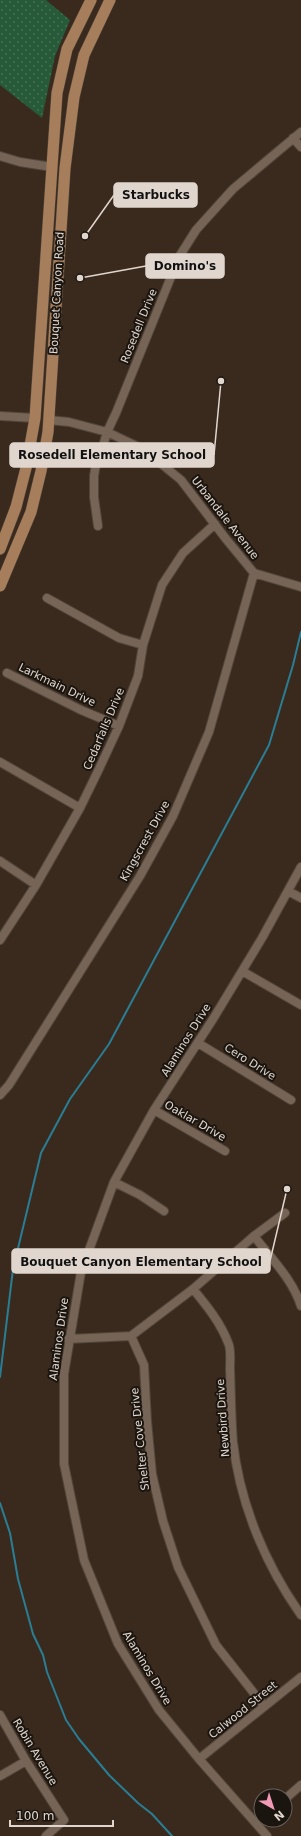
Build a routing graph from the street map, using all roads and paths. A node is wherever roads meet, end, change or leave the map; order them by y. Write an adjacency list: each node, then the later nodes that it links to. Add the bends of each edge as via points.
1 (91, 0): 7 (main road, Bouquet Canyon Road, via 67,49 57,93)
2 (110, 0): 8 (main road, Bouquet Canyon Road, via 84,55 74,96)
3 (301, 132): 4 (street, Rosedell Drive)
4 (293, 138): 5 (street); 14 (street, Rosedell Drive, via 233,189 196,230 179,257)
5 (301, 147)
6 (0, 156): 7 (street)
7 (52, 168): 8 (main road); 9 (main road, Bouquet Canyon Road)
8 (65, 168): 10 (main road, Bouquet Canyon Road)
9 (49, 208): 10 (main road, via 54,226 51,293); 12 (main road, Bouquet Canyon Road)
10 (59, 286): 13 (main road, Bouquet Canyon Road)
11 (0, 416): 12 (street)
12 (35, 418): 13 (main road); 17 (main road, Bouquet Canyon Road, via 16,507)
13 (49, 420): 14 (street, Urbandale Avenue, via 69,422); 19 (main road, Bouquet Canyon Road, via 31,512)
14 (107, 432): 15 (street, Urbandale Avenue, via 143,449 176,476); 16 (street, Rosedell Drive, via 94,476)
15 (215, 524): 18 (street, Urbandale Avenue); 22 (street, Cedarfalls Drive, via 182,553 162,585)
16 (98, 526)
17 (0, 549)
18 (254, 573): 20 (street, Urbandale Avenue); 36 (street, Kingscrest Drive, via 210,732 173,816 140,876 9,1085)
19 (0, 586)
20 (301, 587)
21 (47, 598): 22 (street, via 119,638)
22 (143, 645): 24 (street, Cedarfalls Drive, via 138,676)
23 (8, 673): 24 (street, Larkmain Drive)
24 (119, 726): 26 (street, Cedarfalls Drive)
25 (0, 762): 26 (street)
26 (80, 808): 29 (street, Cedarfalls Drive)
27 (0, 861): 29 (street)
28 (301, 866): 30 (street, Alaminos Drive)
29 (36, 885): 32 (street, Cedarfalls Drive)
30 (288, 891): 31 (street); 33 (street, Alaminos Drive)
31 (301, 898)
32 (0, 940)
33 (242, 971): 34 (street); 35 (street, Alaminos Drive)
34 (301, 1005)
35 (198, 1043): 37 (street, Cero Drive); 38 (street, Alaminos Drive)
36 (0, 1095)
37 (291, 1100)
38 (154, 1110): 39 (street, Oaklar Drive); 40 (street, Alaminos Drive)
39 (225, 1151)
40 (114, 1182): 41 (street); 47 (street, Alaminos Drive, via 81,1272)
41 (164, 1211)
42 (285, 1213): 43 (street)
43 (254, 1236): 44 (street); 45 (street, via 296,1293)
44 (193, 1289): 46 (street); 48 (street, Newbird Drive, via 216,1318 229,1346 233,1442 250,1515 264,1553 282,1588)
45 (301, 1306)
46 (131, 1336): 47 (street); 50 (street, Shelter Cove Drive, via 144,1365 152,1474 178,1568 216,1645)
47 (68, 1339): 52 (street, Alaminos Drive, via 64,1374 64,1464 84,1560 118,1644 159,1710)
48 (301, 1615)
49 (301, 1677): 50 (street, Calwood Street)
50 (264, 1706): 52 (street, Calwood Street)
51 (0, 1715): 53 (street, Robin Avenue)
52 (199, 1759): 57 (street, Alaminos Drive)
53 (26, 1761): 54 (street); 58 (street, Robin Avenue, via 64,1820)
54 (0, 1776)
55 (301, 1785): 56 (street)
56 (293, 1792)
57 (253, 1815)
58 (46, 1836)

